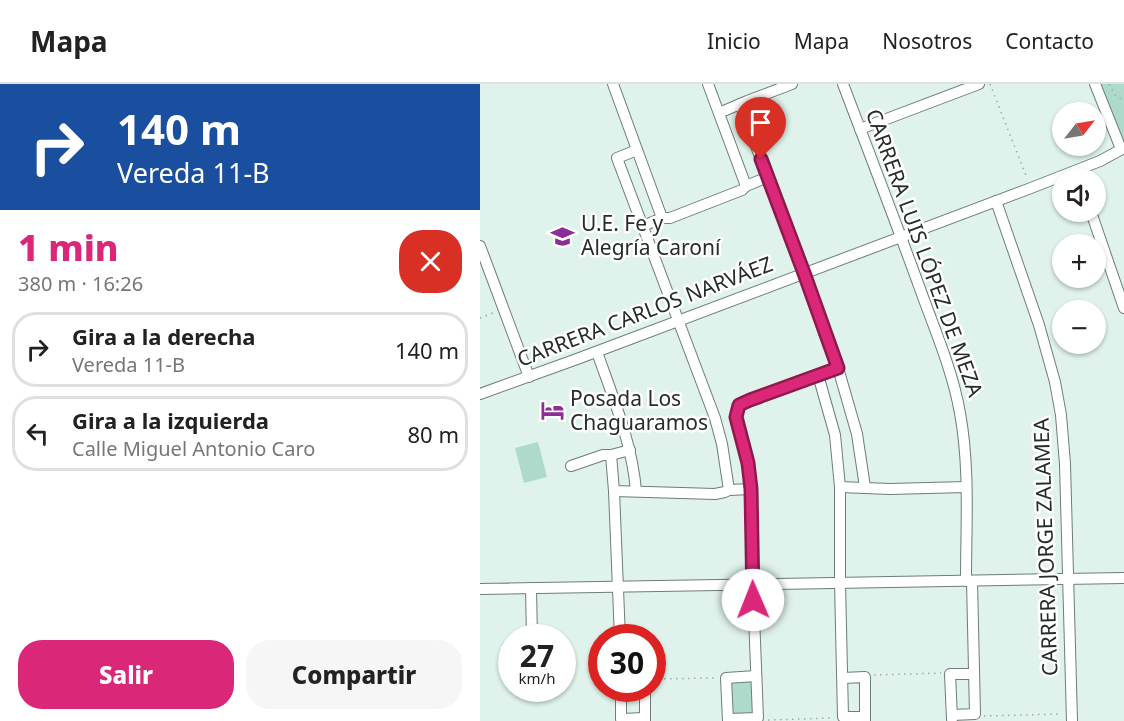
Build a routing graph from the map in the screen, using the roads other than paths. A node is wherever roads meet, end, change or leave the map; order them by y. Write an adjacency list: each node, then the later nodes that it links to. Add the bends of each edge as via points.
1 (613, 84): 11 (street)
2 (708, 84): 8 (street)
3 (792, 84): 7 (street)
4 (843, 84): 9 (street, CARRERA LUIS LÓPEZ DE MEZA)
5 (978, 84): 9 (street)
6 (1095, 84): 10 (street)
7 (740, 104): 8 (street); 13 (street)
8 (719, 113): 15 (street)
9 (860, 129): 20 (street, CARRERA LUIS LÓPEZ DE MEZA)
10 (1122, 148): 12 (street, CARRERA CARLOS NARVÁEZ)
11 (637, 150): 17 (street); 19 (street, via 617,158)
12 (1088, 168)
13 (768, 177): 15 (street); 22 (street)
14 (1052, 182): 16 (street, CARRERA CARLOS NARVÁEZ)
15 (746, 186): 17 (street)
16 (996, 201): 20 (street, CARRERA CARLOS NARVÁEZ); 43 (street, CARRERA JORGE ZALAMEA, via 1039,325 1058,399 1065,464)
17 (662, 218): 19 (street)
18 (1094, 222): 23 (street)
19 (643, 226): 24 (street)
20 (901, 237): 22 (street, CARRERA CARLOS NARVÁEZ); 37 (street, CARRERA LUIS LÓPEZ DE MEZA, via 957,394)
21 (480, 246): 28 (street)
22 (804, 273): 24 (street, CARRERA CARLOS NARVÁEZ); 26 (street)
23 (1124, 308)
24 (678, 321): 25 (street, CARRERA CARLOS NARVÁEZ); 31 (street)
25 (597, 352): 28 (street, CARRERA CARLOS NARVÁEZ); 32 (street)
26 (838, 368): 27 (street); 36 (street, via 857,434)
27 (818, 375): 30 (street, via 742,403); 35 (street, via 835,435)
28 (529, 376): 29 (street, CARRERA CARLOS NARVÁEZ)
29 (480, 394)
30 (736, 417): 31 (street); 38 (street)
31 (716, 423): 39 (street)
32 (630, 450): 33 (street); 41 (street)
33 (611, 455): 34 (street); 40 (street)
34 (571, 466)
35 (840, 487): 36 (street); 45 (street)
36 (865, 487): 37 (street)
37 (966, 487): 44 (street, CARRERA LUIS LÓPEZ DE MEZA)
38 (751, 489): 39 (street); 46 (street)
39 (729, 490): 41 (street, via 715,494)
40 (614, 491): 41 (street); 47 (street)
41 (636, 491)
42 (1124, 578): 43 (street)
43 (1068, 579): 44 (street); 57 (street, CARRERA JORGE ZALAMEA)
44 (969, 581): 45 (street); 52 (street, CARRERA LUIS LÓPEZ DE MEZA)
45 (840, 582): 46 (street); 54 (street)
46 (752, 584): 47 (street); 53 (street)
47 (618, 586): 48 (street); 51 (street)
48 (531, 588): 49 (street); 50 (street)
49 (480, 589)
50 (532, 624)
51 (619, 624)
52 (974, 674): 58 (street, CARRERA LUIS LÓPEZ DE MEZA, via 975,714); 58 (street, via 950,674)
53 (756, 676): 61 (street, via 726,678); 61 (street, via 758,718)
54 (843, 678): 60 (street, via 843,717); 60 (street, via 865,677)
55 (621, 702): 59 (street, via 621,719)
56 (645, 702): 59 (street)
57 (1072, 717)
58 (952, 718)
59 (645, 719)
60 (865, 719)
61 (728, 720)

